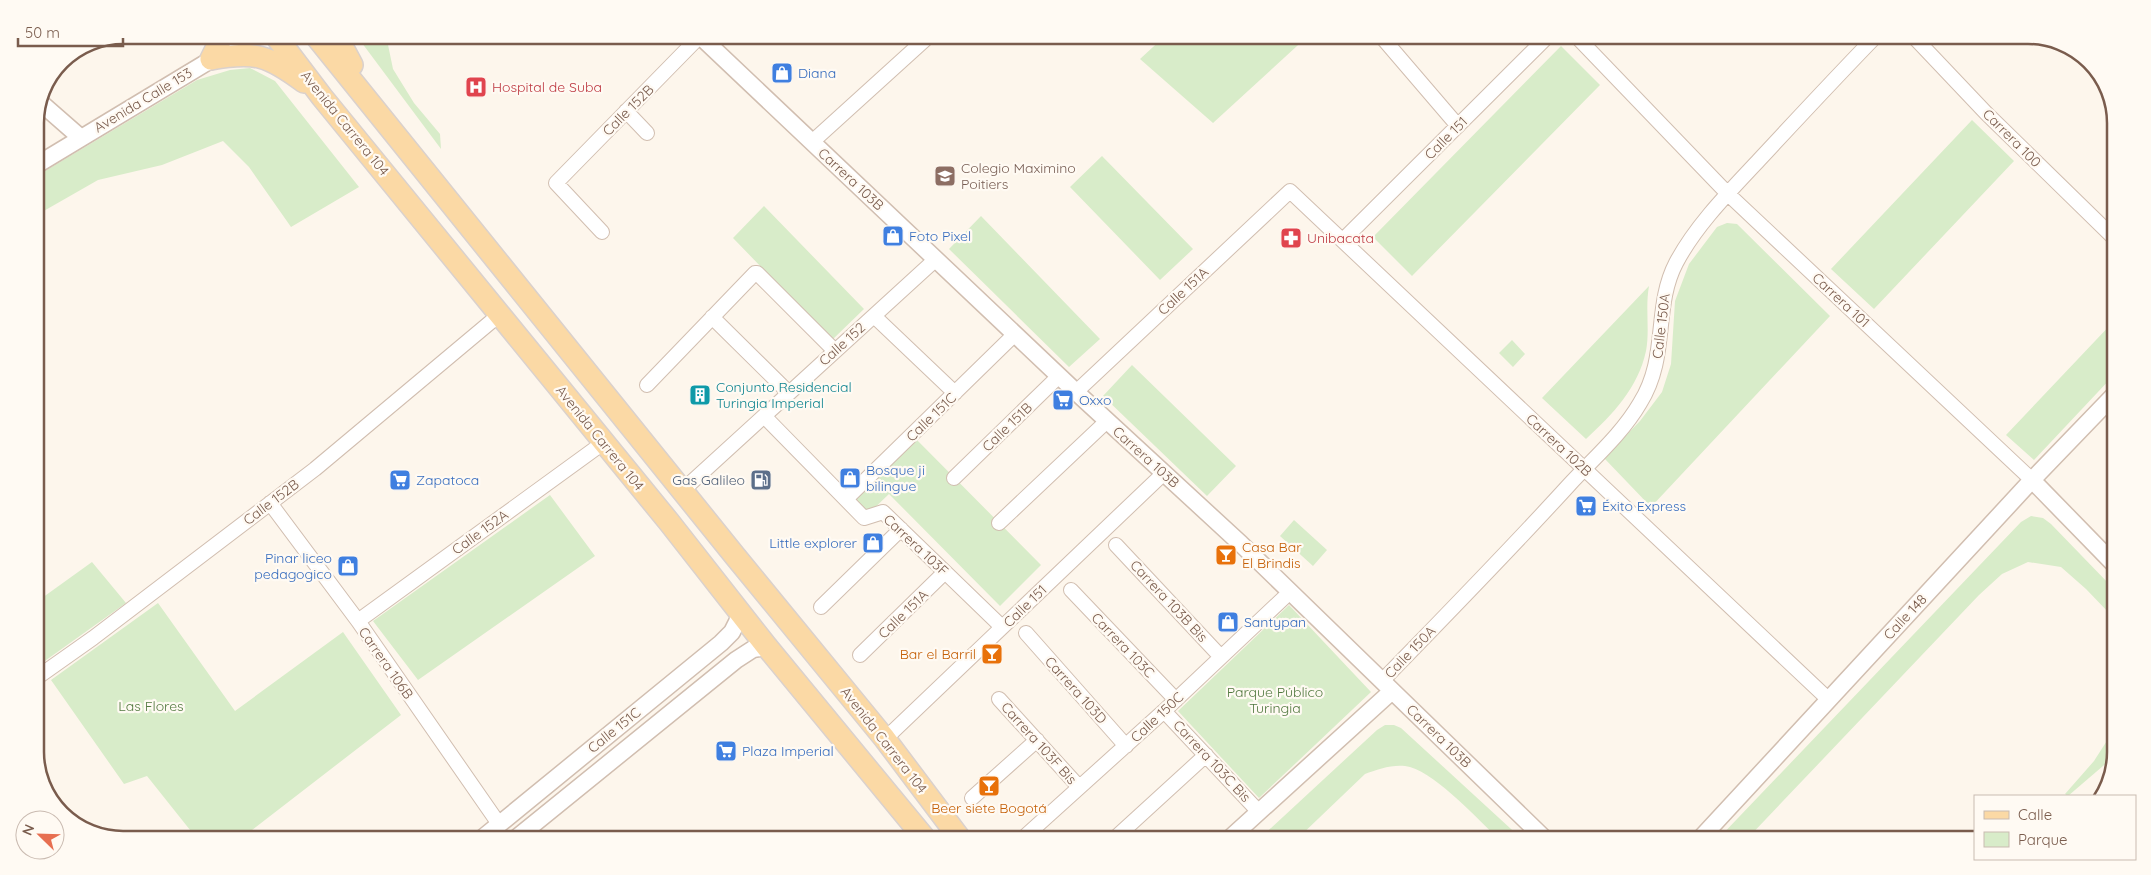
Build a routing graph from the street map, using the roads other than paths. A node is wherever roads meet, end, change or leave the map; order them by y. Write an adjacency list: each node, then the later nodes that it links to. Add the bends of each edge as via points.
1 (218, 44): 14 (main road)
2 (237, 44): 14 (street, Avenida Calle 153)
3 (282, 44): 15 (main road, Avenida Carrera 104)
4 (322, 44): 17 (main road, Avenida Carrera 104)
5 (341, 44): 17 (main road)
6 (692, 44): 18 (street, Calle 152B)
7 (708, 44): 22 (street, Carrera 103B)
8 (920, 44): 22 (street)
9 (1388, 44): 19 (street)
10 (1540, 44): 19 (street, Calle 151)
11 (1584, 44): 25 (street, Carrera 101)
12 (1869, 44): 25 (street, Calle 150A)
13 (1921, 44): 26 (street, Carrera 100, via 1998,125)
14 (211, 59): 15 (main road, via 247,54 265,58 285,68); 21 (street, Avenida Calle 153)
15 (322, 97): 30 (main road, Avenida Carrera 104)
16 (45, 106): 21 (street)
17 (375, 110): 48 (main road, Avenida Carrera 104)
18 (626, 111): 20 (street); 27 (street, Calle 152B, via 556,183)
19 (1458, 126): 28 (street, Calle 151)
20 (648, 133)
21 (81, 138): 23 (street, Avenida Calle 153)
22 (812, 142): 29 (street, Carrera 103B)
23 (44, 161)
24 (1290, 191): 28 (street, Carrera 102B); 37 (street, Calle 151A)
25 (1728, 194): 44 (street, Calle 150A, via 1685,248 1669,278 1659,352 1641,403); 47 (street, Carrera 101)
26 (2107, 230)
27 (602, 232)
28 (1343, 240): 44 (street, Carrera 102B)
29 (936, 259): 32 (street, Calle 152); 33 (street, Carrera 103B)
30 (499, 315): 43 (main road, Avenida Carrera 104); 50 (street, Calle 152B)
31 (712, 316): 34 (street, via 757,273); 36 (street); 38 (street)
32 (874, 316): 34 (street, Calle 152); 39 (street)
33 (1015, 334): 35 (street, Carrera 103B); 39 (street, Calle 151C)
34 (835, 352): 38 (street, Calle 152)
35 (1059, 376): 37 (street, Carrera 103B); 46 (street, Calle 151B)
36 (648, 385)
37 (1076, 392): 42 (street, Carrera 103B)
38 (789, 393): 41 (street, Calle 152)
39 (955, 393): 49 (street, Calle 151C)
40 (2107, 402): 47 (street, Calle 148)
41 (764, 416): 48 (street, Calle 152); 49 (street, Carrera 103F)
42 (1107, 421): 45 (street, Carrera 103B); 51 (street)
43 (603, 443): 59 (main road, Avenida Carrera 104); 60 (street, Calle 152A)
44 (1584, 469): 67 (street, Calle 150A); 69 (street, Carrera 102B)
45 (1164, 473): 57 (street, Carrera 103B); 61 (street, Calle 151)
46 (954, 478)
47 (2032, 480): 54 (street, Carrera 101); 69 (street, Calle 148)
48 (683, 490): 72 (main road, Avenida Carrera 104)
49 (846, 499): 52 (street, Carrera 103F, via 864,518 883,512)
50 (270, 503): 60 (street, Carrera 106B); 66 (street, Calle 152B)
51 (999, 523)
52 (901, 529): 55 (street, Carrera 103F); 58 (street)
53 (1116, 545): 65 (street, Carrera 103B Bis)
54 (2107, 557)
55 (945, 572): 61 (street, Carrera 103F); 64 (street, Calle 151A)
56 (1070, 590): 70 (street, Carrera 103C)
57 (1290, 592): 65 (street, Calle 150C); 67 (street, Carrera 103B)
58 (821, 607)
59 (741, 614): 63 (main road, Avenida Carrera 104); 79 (street, Calle 151C, via 732,632 721,643)
60 (358, 621): 79 (street, Carrera 106B)
61 (1002, 627): 72 (street, Calle 151)
62 (1026, 633): 74 (street, Carrera 103D)
63 (767, 647): 81 (street, Calle 151C, via 753,649 736,660); 82 (main road, Avenida Carrera 104)
64 (860, 655)
65 (1221, 657): 70 (street, Calle 150C)
66 (44, 673)
67 (1387, 686): 78 (street, Calle 150A); 87 (street, Carrera 103B)
68 (1000, 699): 73 (street, Carrera 103F Bis)
69 (1828, 699): 88 (street, Calle 148)
70 (1176, 700): 71 (street, Calle 150C)
71 (1164, 711): 74 (street, Calle 150C); 75 (street, Carrera 103C Bis)
72 (885, 739): 83 (main road, Avenida Carrera 104)
73 (1037, 740): 76 (street, Carrera 103F Bis); 77 (street)
74 (1126, 746): 76 (street, Calle 150C)
75 (1206, 755): 78 (street, Carrera 103C Bis); 85 (street)
76 (1080, 787): 84 (street, Calle 150C)
77 (972, 798)
78 (1260, 812): 86 (street, Calle 150A)
79 (499, 824): 80 (street, Calle 151C)
80 (491, 831)
81 (525, 831)
82 (919, 831)
83 (954, 831)
84 (1031, 831)
85 (1123, 831)
86 (1238, 831)
87 (1537, 831)
88 (1707, 831)

